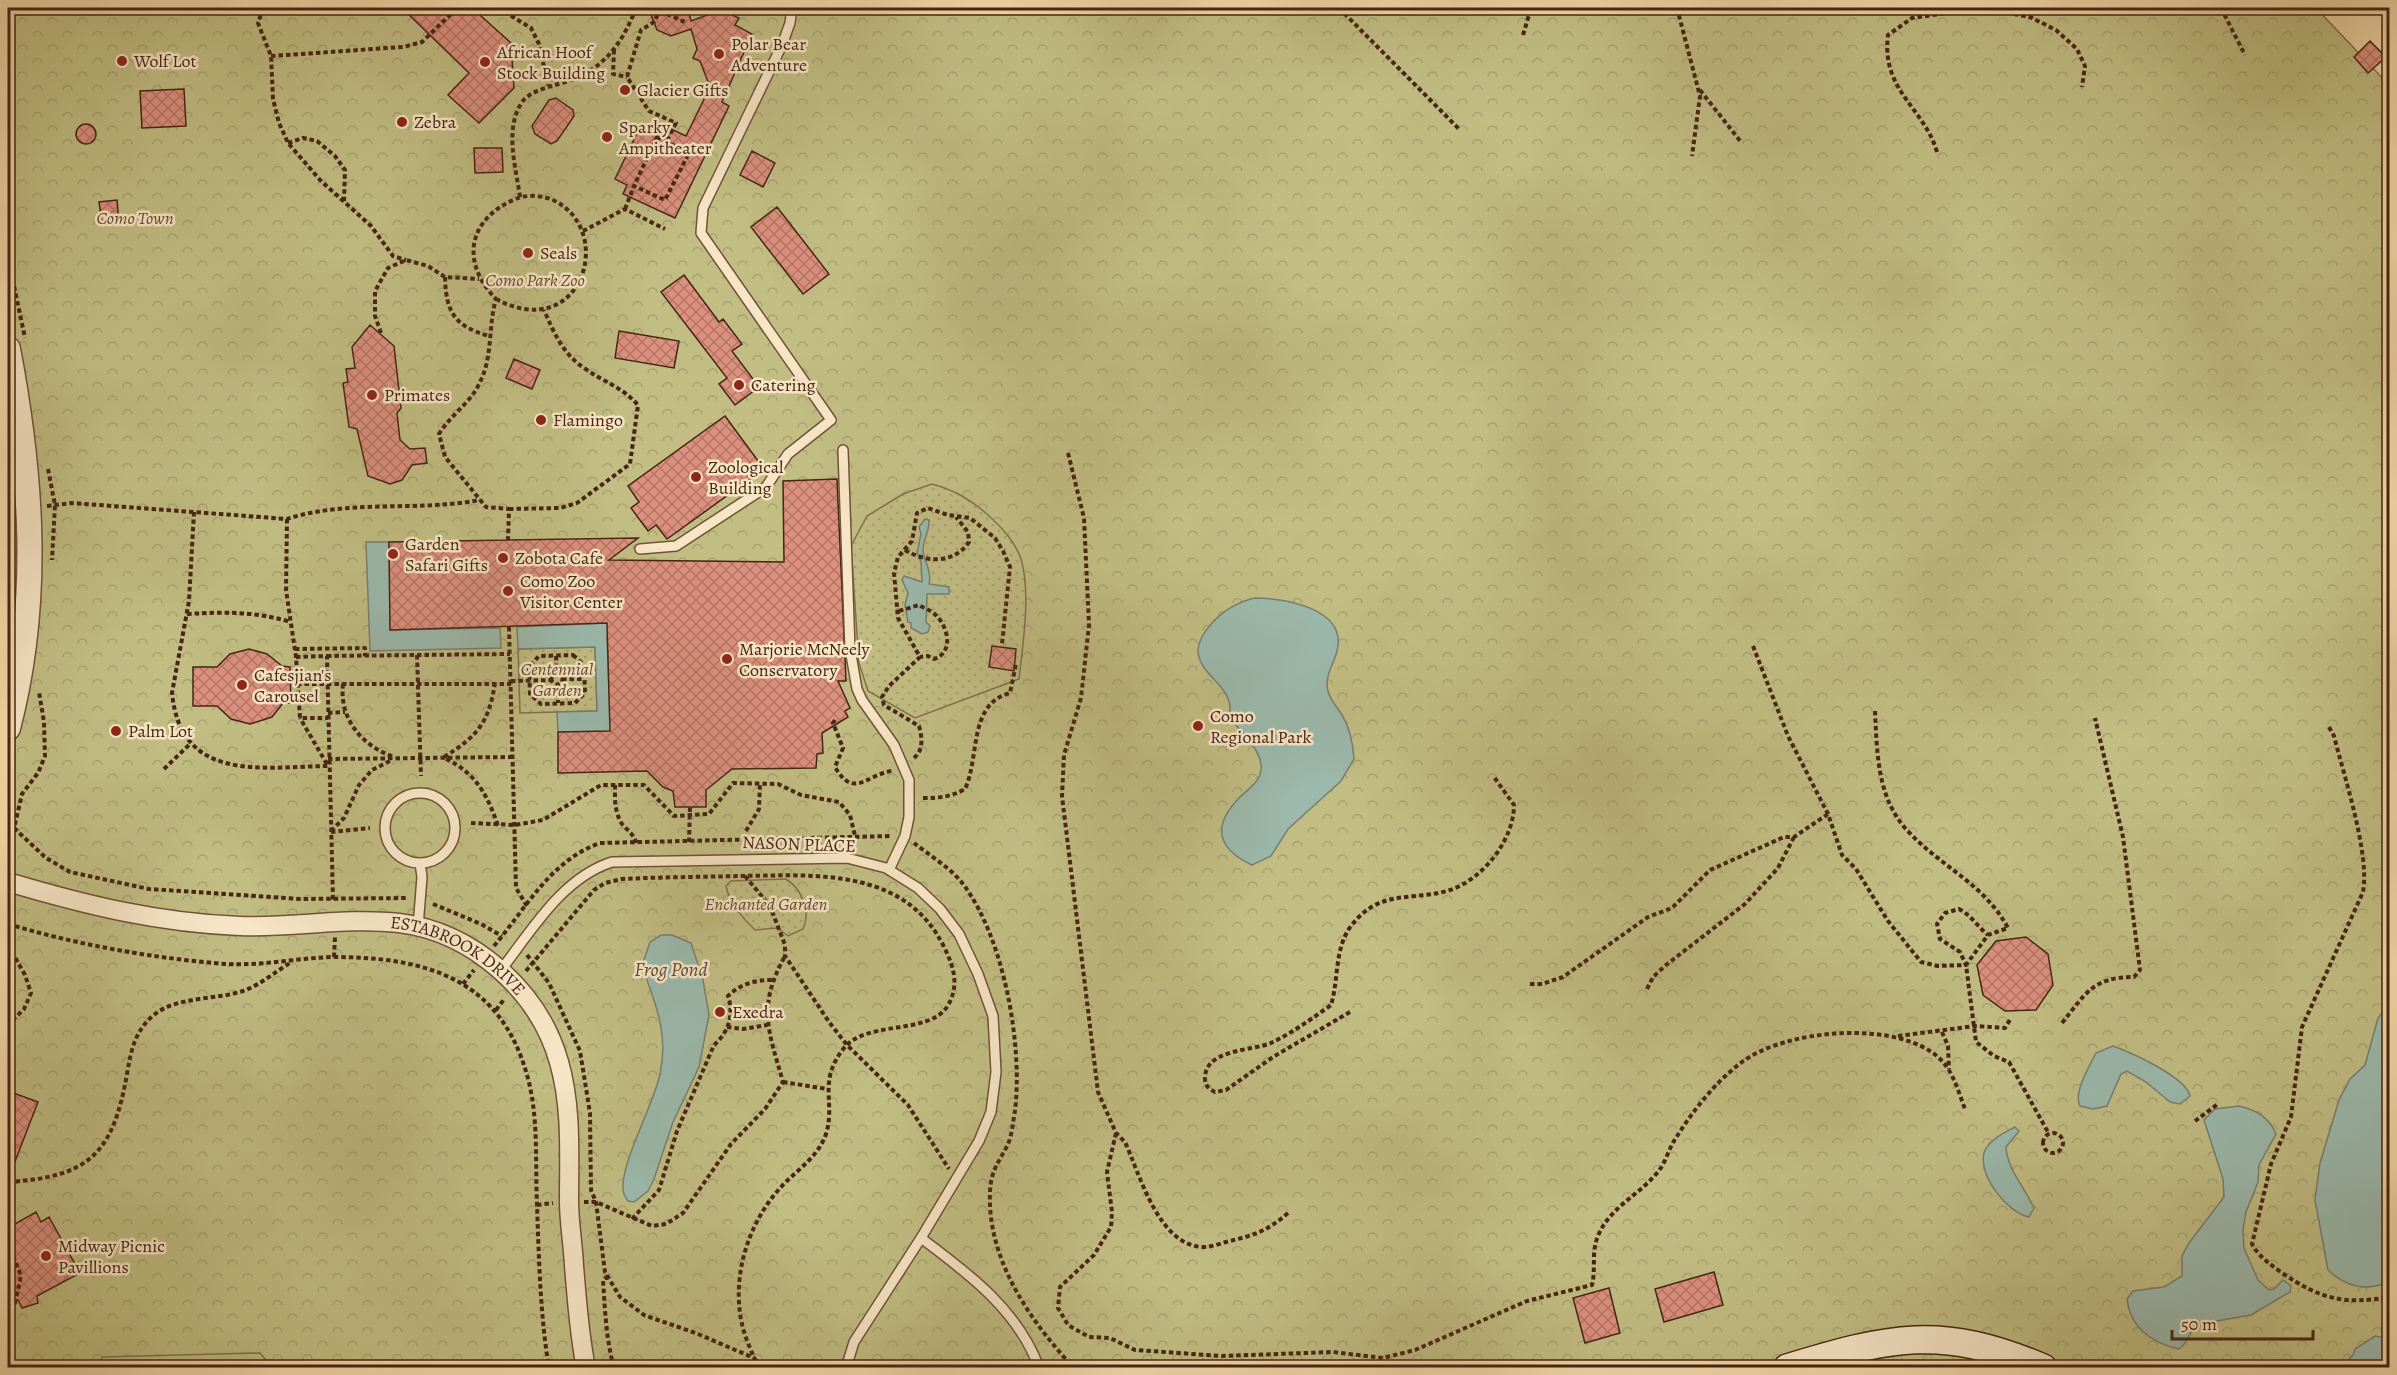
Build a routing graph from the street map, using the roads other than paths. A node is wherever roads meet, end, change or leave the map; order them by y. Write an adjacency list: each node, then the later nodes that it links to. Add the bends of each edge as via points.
1 (792, 8): 4 (lane, via 782,45 703,208 701,233 831,420 788,454 766,487 676,546)
2 (8, 349): 5 (street, via 25,448 30,538 27,614)
3 (843, 450): 7 (lane, via 850,649 862,700 906,769 910,797 905,836)
4 (640, 549)
5 (8, 728)
6 (420, 863): 6 (lane, via 442,855 454,834 450,811 432,795 421,793 400,800 387,817 385,828 391,849); 9 (lane)
7 (889, 870): 10 (lane, NASON PLACE, via 847,858 612,862 591,869 574,883); 11 (lane, NASON PLACE, via 918,888 959,934 993,1016 996,1072 991,1112 979,1141)
8 (8, 882): 9 (street, ESTABROOK DRIVE, via 89,906 161,920 241,926 378,922)
9 (418, 927): 10 (street, ESTABROOK DRIVE, via 457,942)
10 (501, 970): 12 (street, ESTABROOK DRIVE, via 538,1014 560,1071 568,1111 569,1202)
11 (921, 1238): 13 (lane, NASON PLACE, via 854,1342); 14 (lane, via 998,1302 1033,1350)
12 (586, 1368)
13 (846, 1368)
14 (1039, 1368)
15 (1787, 1368): 16 (main road, via 1881,1341 1917,1338 1983,1346)
16 (2043, 1368)

